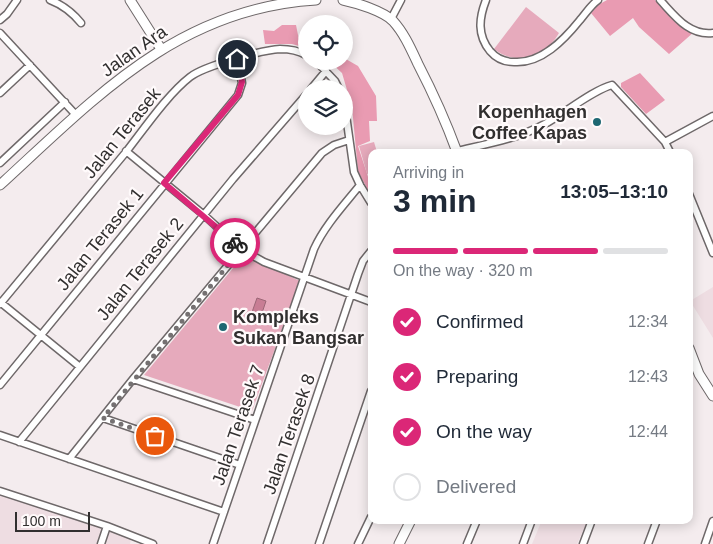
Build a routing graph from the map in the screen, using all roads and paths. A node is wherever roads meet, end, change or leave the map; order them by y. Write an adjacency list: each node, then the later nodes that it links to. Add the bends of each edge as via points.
1 (17, 0): 10 (street)
2 (50, 0): 12 (street, via 63,6)
3 (130, 0): 15 (street)
4 (316, 0): 15 (street, Jalan Ara, via 237,14)
5 (343, 0): 11 (street)
6 (401, 0): 11 (street)
7 (486, 0): 8 (street, via 480,26 488,48 500,59 526,62 559,43)
8 (598, 0)
9 (660, 0): 14 (street, via 686,27 701,33)
10 (0, 20)
11 (391, 20): 30 (street, via 414,55)
12 (81, 23)
13 (0, 33): 18 (street)
14 (713, 33)
15 (161, 49): 25 (street, Jalan Ara)
16 (298, 53): 17 (street, Jalan Terasek, via 282,49)
17 (237, 59): 33 (street, Jalan Terasek, via 199,71 189,78); 35 (street, Jalan Terasek 1, via 242,82 238,95)
18 (30, 65): 22 (street); 23 (street)
19 (326, 71): 20 (street); 21 (street)
20 (318, 80)
21 (332, 80)
22 (0, 93)
23 (65, 102): 25 (street); 34 (street)
24 (298, 103): 40 (street, Jalan Terasek 2)
25 (76, 115): 36 (street, Jalan Ara)
26 (713, 116): 29 (street)
27 (348, 135): 28 (street)
28 (349, 140): 37 (street, via 354,172); 42 (street, via 322,153)
29 (665, 142): 31 (street, via 612,85 522,135); 32 (street)
30 (456, 149)
31 (468, 149)
32 (668, 149)
33 (126, 151): 35 (street); 47 (street, Jalan Terasek)
34 (0, 163)
35 (164, 183): 40 (street); 48 (street, Jalan Terasek 1)
36 (0, 185)
37 (360, 185): 38 (street); 44 (street, Jalan Terasek 7, via 319,238)
38 (368, 198)
39 (693, 203): 41 (street)
40 (204, 215): 42 (street); 50 (street, Jalan Terasek 2)
41 (712, 248)
42 (241, 249): 44 (street, via 264,262); 51 (street)
43 (368, 255): 45 (street, Jalan Terasek 8)
44 (304, 276): 45 (street); 56 (street, Jalan Terasek 7)
45 (351, 294): 46 (street); 74 (street, Jalan Terasek 8)
46 (368, 301)
47 (0, 303): 48 (street)
48 (41, 335): 50 (street); 52 (street, Jalan Terasek 1)
49 (693, 358): 53 (street)
50 (80, 367): 58 (street, Jalan Terasek 2)
51 (134, 379): 55 (street); 56 (street)
52 (0, 386)
53 (713, 396)
54 (368, 400): 75 (street)
55 (103, 418): 59 (street); 60 (street)
56 (255, 420): 60 (street, Jalan Terasek 7)
57 (0, 436): 58 (street)
58 (19, 442): 59 (street)
59 (69, 459): 62 (street)
60 (240, 465): 62 (street, Jalan Terasek 7)
61 (0, 491): 70 (street)
62 (224, 512): 73 (street, Jalan Terasek 7)
63 (713, 521): 82 (street)
64 (368, 523): 76 (street)
65 (409, 524): 77 (street)
66 (475, 524): 78 (street)
67 (530, 524): 79 (street)
68 (591, 524): 80 (street)
69 (656, 524): 81 (street)
70 (108, 526): 71 (street); 72 (street)
71 (101, 544)
72 (153, 544)
73 (213, 544)
74 (267, 544)
75 (319, 544)
76 (358, 544)
77 (400, 544)
78 (466, 544)
79 (523, 544)
80 (584, 544)
81 (648, 544)
82 (704, 544)

